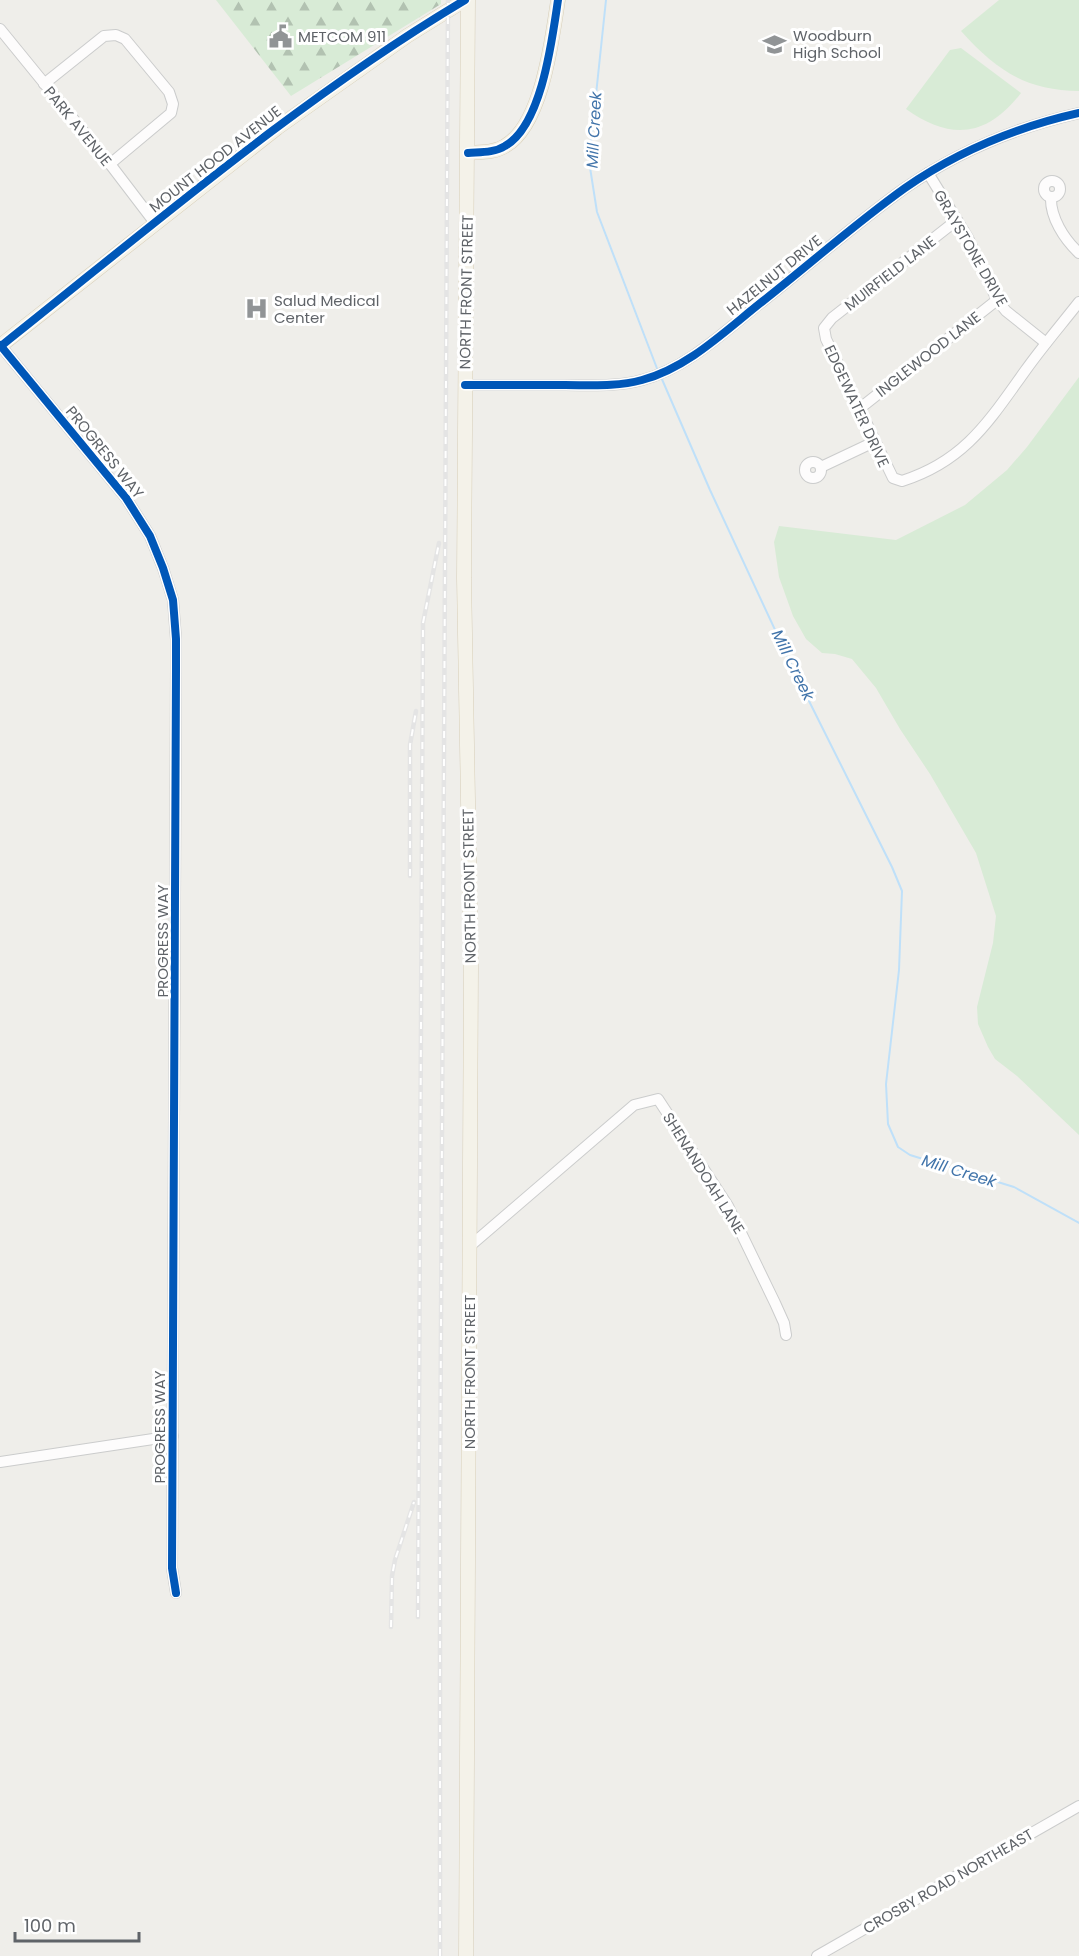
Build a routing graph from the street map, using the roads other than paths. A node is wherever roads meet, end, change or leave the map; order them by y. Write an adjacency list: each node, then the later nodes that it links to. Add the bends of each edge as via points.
1 (558, 0): 6 (main road, via 539,96 530,117 505,146)
2 (463, 2): 6 (main road, NORTH FRONT STREET, via 468,36); 11 (main road, MOUNT HOOD AVENUE, via 319,97)
3 (0, 29): 4 (street, PARK AVENUE)
4 (44, 84): 7 (street, PARK AVENUE); 7 (street, via 104,36 116,35 125,39 169,92 171,113)
5 (1079, 113): 8 (street, HAZELNUT DRIVE, via 995,140)
6 (468, 153): 18 (main road, NORTH FRONT STREET)
7 (110, 164): 11 (street, PARK AVENUE)
8 (928, 173): 10 (street, GRAYSTONE DRIVE); 18 (street, HAZELNUT DRIVE, via 714,340 668,371 617,385)
9 (1051, 197): 12 (street, via 1051,208 1065,237)
10 (957, 220): 13 (street, GRAYSTONE DRIVE); 15 (street, MUIRFIELD LANE)
11 (155, 224): 17 (main road, MOUNT HOOD AVENUE)
12 (1079, 253)
13 (997, 300): 16 (street, GRAYSTONE DRIVE); 19 (street, INGLEWOOD LANE)
14 (1079, 302): 16 (street)
15 (824, 328): 19 (street, EDGEWATER DRIVE)
16 (1046, 343): 20 (street, EDGEWATER DRIVE, via 973,440 933,468 897,481)
17 (0, 346): 24 (street, PROGRESS WAY, via 136,512 160,558 174,612)
18 (465, 385): 22 (main road, NORTH FRONT STREET)
19 (859, 409): 20 (street, EDGEWATER DRIVE)
20 (874, 442): 21 (street)
21 (821, 467)
22 (470, 1246): 23 (street, SHENANDOAH LANE, via 634,1105 658,1099 728,1206 784,1323); 28 (main road, NORTH FRONT STREET)
23 (786, 1335)
24 (173, 1436): 25 (street); 26 (street, PROGRESS WAY, via 172,1568)
25 (0, 1462)
26 (176, 1593)
27 (1079, 1806): 29 (street, CROSBY ROAD NORTHEAST)
28 (466, 1956)
29 (817, 1956)

